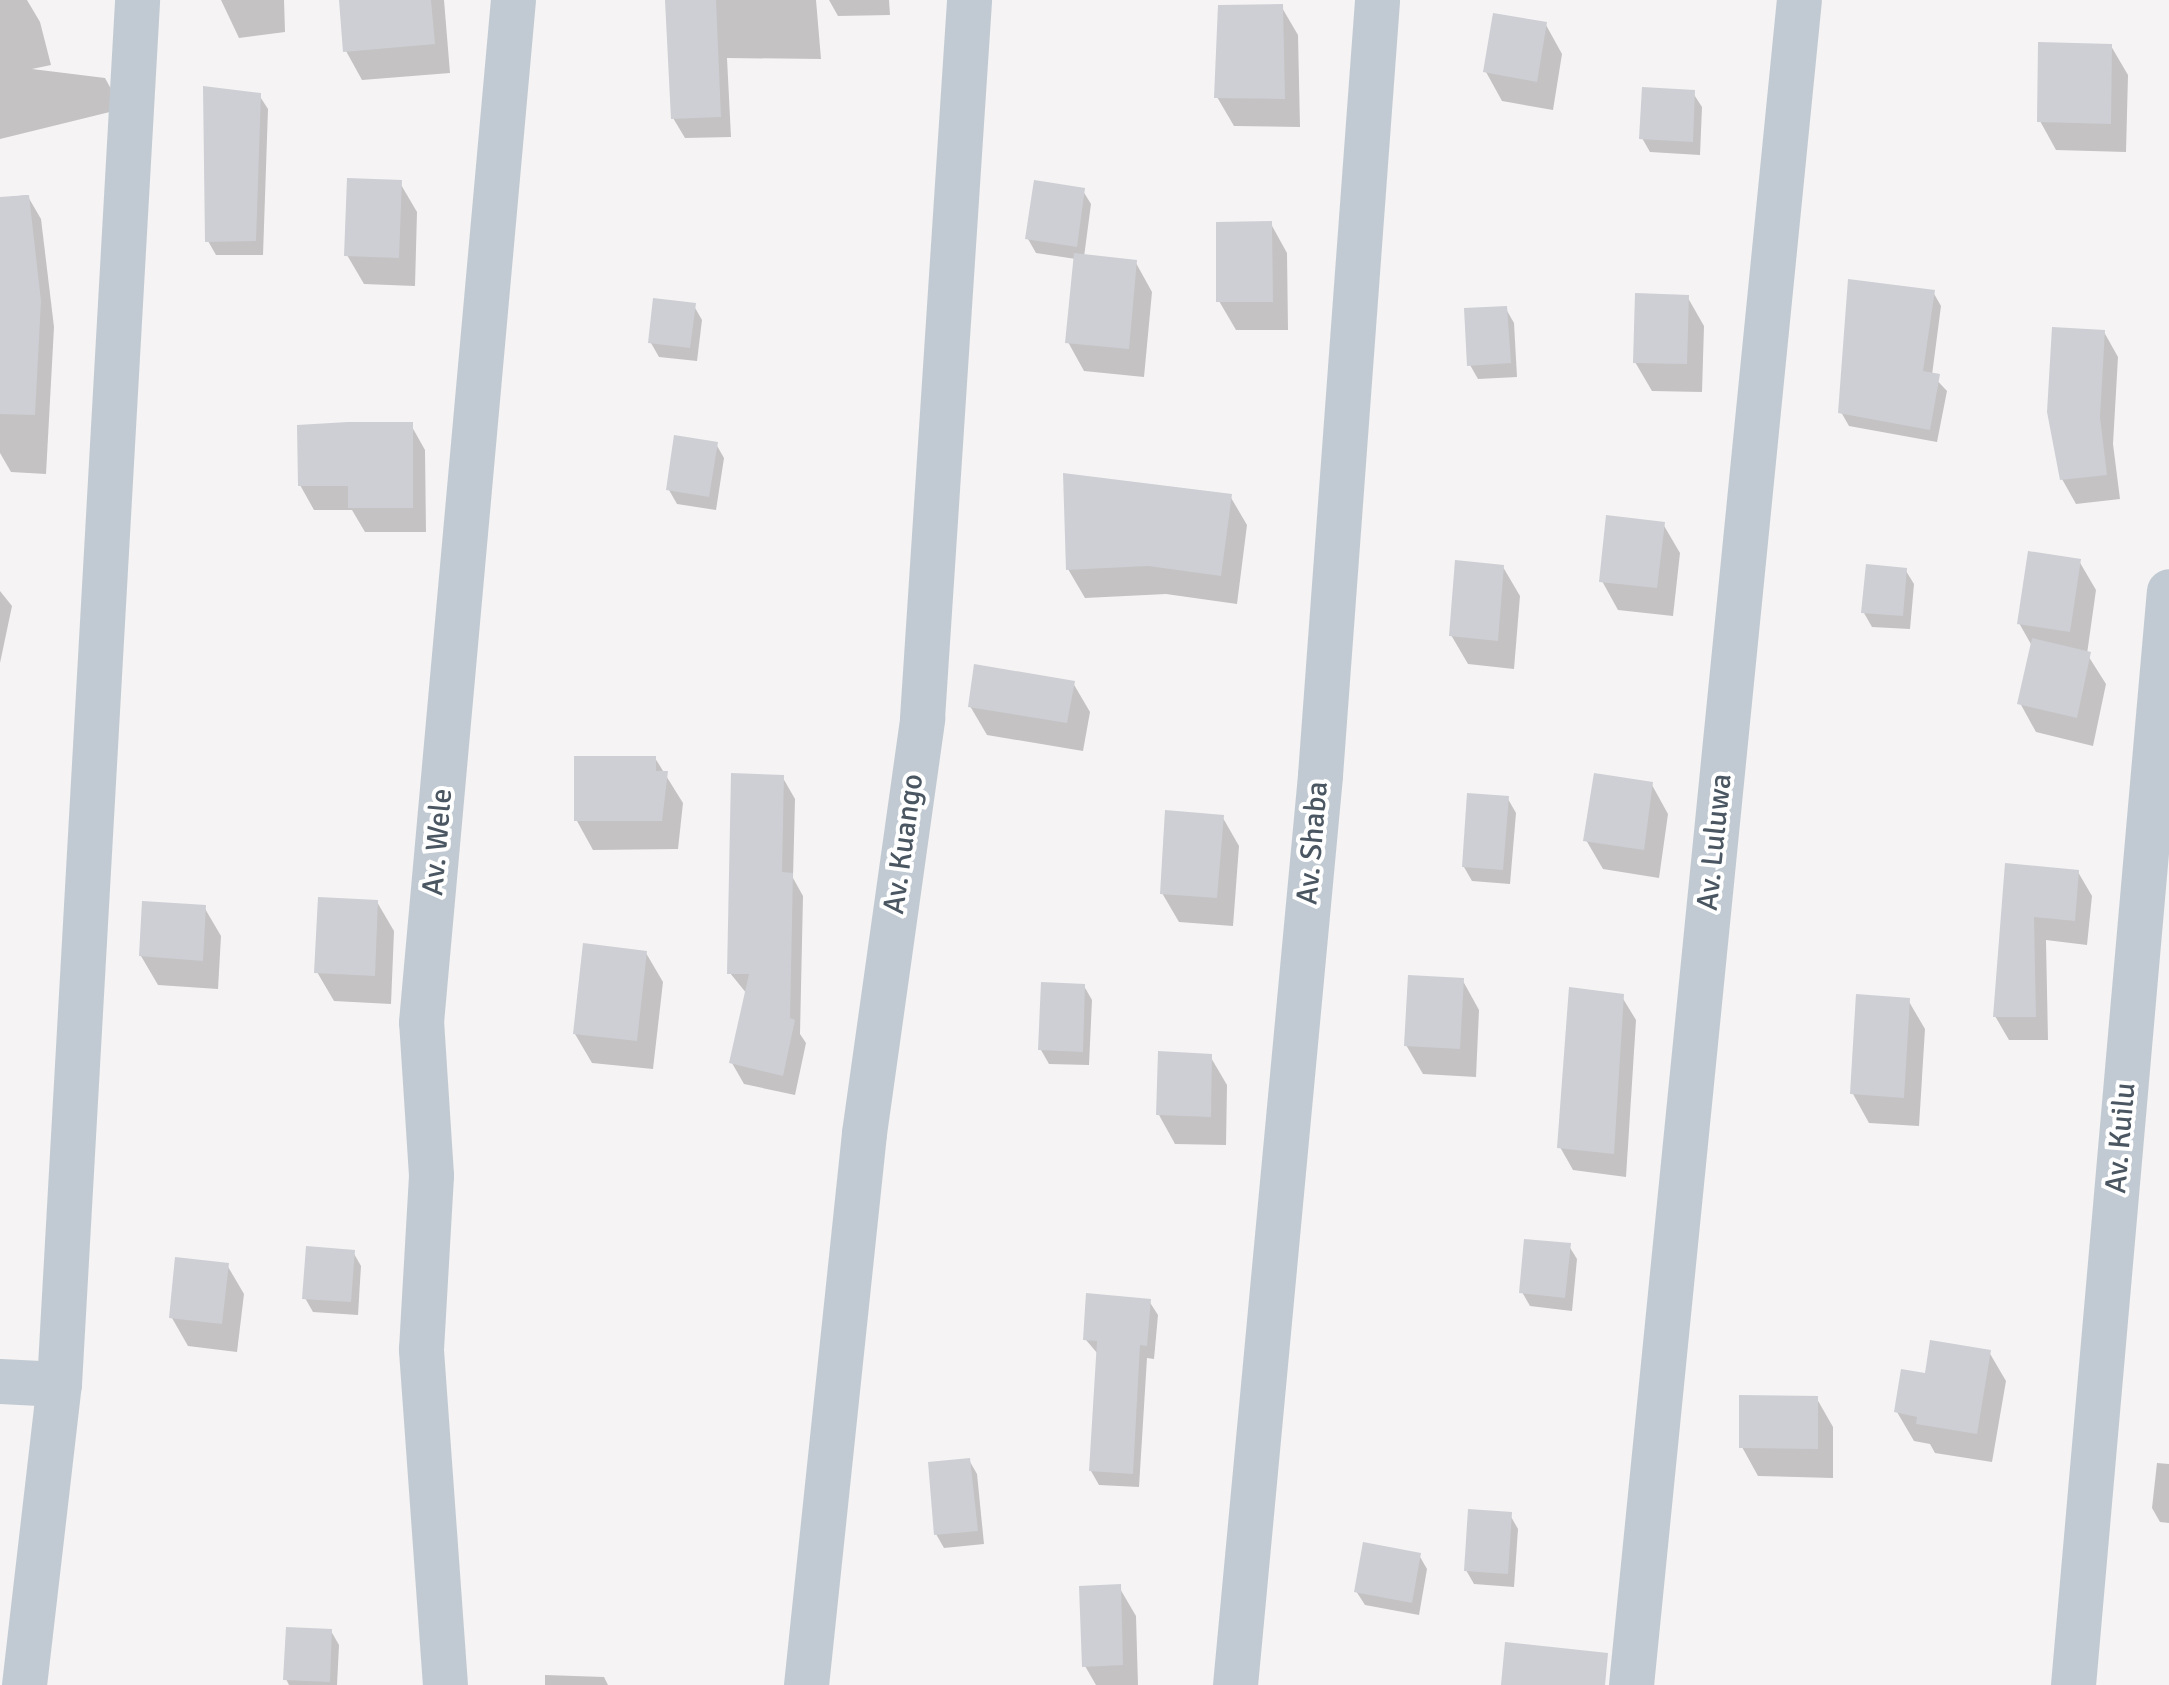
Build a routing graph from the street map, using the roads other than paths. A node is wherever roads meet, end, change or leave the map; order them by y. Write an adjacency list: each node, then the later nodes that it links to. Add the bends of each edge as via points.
1 (137, 0): 8 (street)
2 (513, 0): 10 (street, Av. Wele, via 421,1022 431,1175 420,1349)
3 (969, 0): 11 (street, Av. Kuango, via 922,718 864,1133)
4 (1377, 0): 12 (street, Av. Shaba, via 1320,776)
5 (1799, 0): 13 (street, Av. Luluwa)
6 (2169, 591): 14 (street, Av. Kuilu)
7 (0, 1381): 8 (street)
8 (60, 1384): 9 (street)
9 (24, 1685)
10 (444, 1685)
11 (806, 1685)
12 (1235, 1685)
13 (1631, 1685)
14 (2073, 1685)

